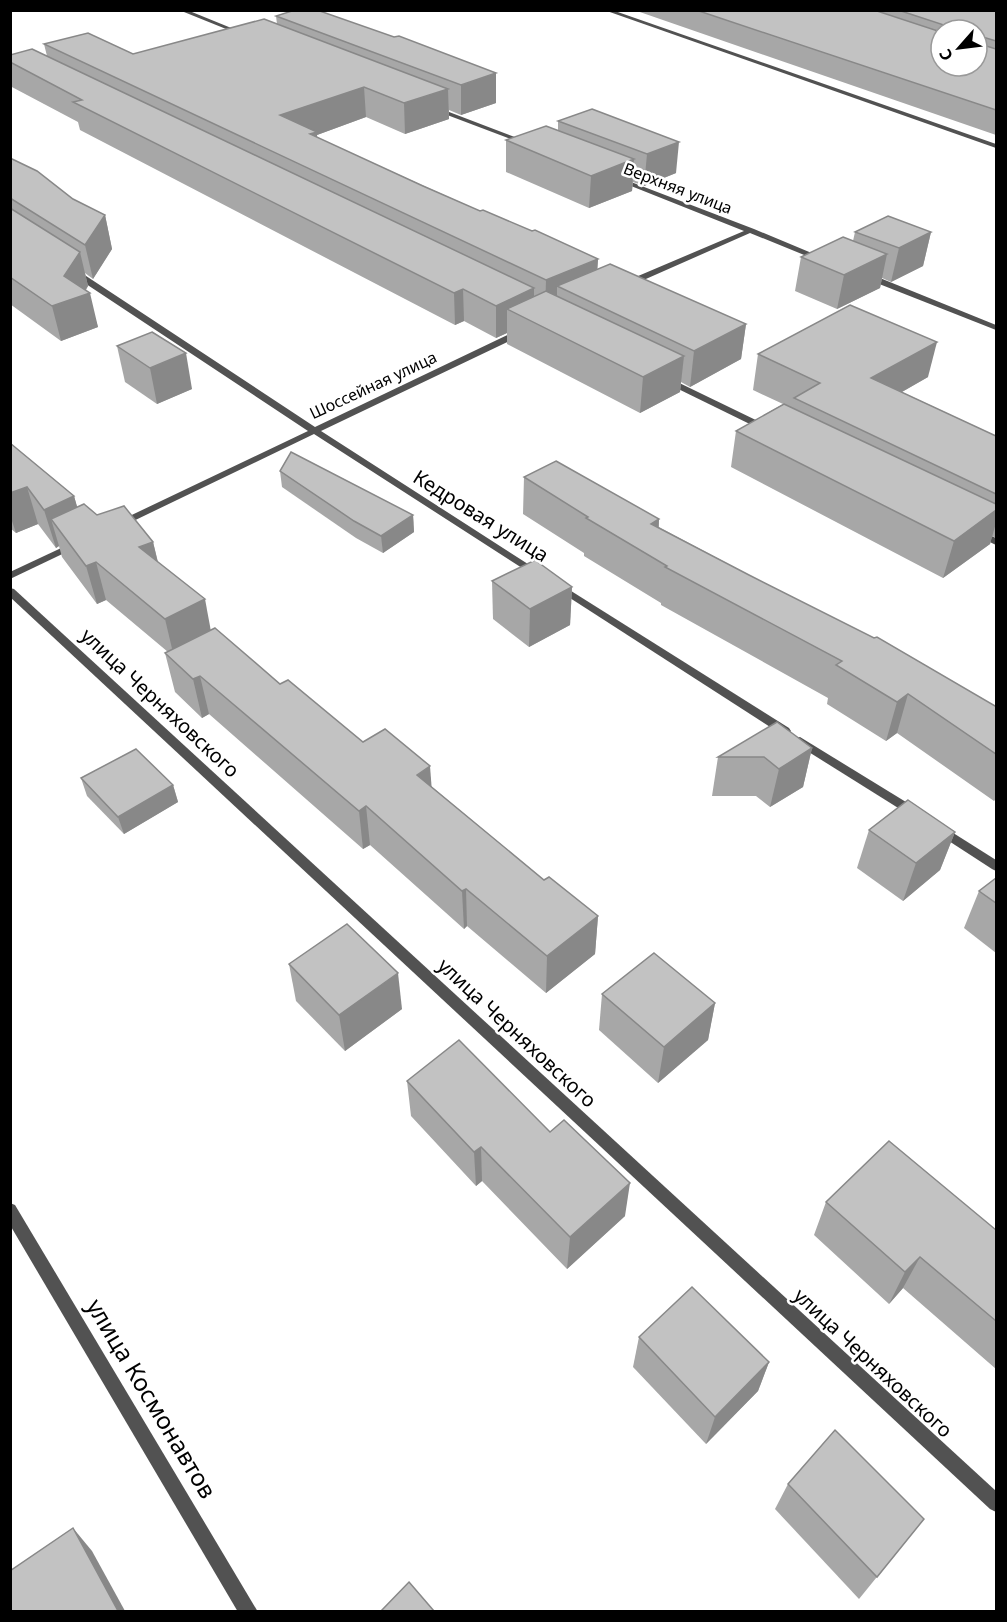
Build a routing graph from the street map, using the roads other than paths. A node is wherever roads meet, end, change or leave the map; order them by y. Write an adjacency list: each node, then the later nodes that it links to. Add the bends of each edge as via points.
1 (181, 10): 3 (street)
2 (606, 10): 5 (street)
3 (248, 36)
4 (427, 105): 6 (street)
5 (996, 146)
6 (539, 148)
7 (606, 174): 8 (street, Верхняя улица)
8 (752, 230): 9 (street, Верхняя улица); 12 (street)
9 (830, 261)
10 (69, 268): 16 (street, Кедровая улица)
11 (863, 275): 14 (street)
12 (621, 287)
13 (535, 325): 16 (street, Шоссейная улица)
14 (996, 328)
15 (664, 378): 17 (street)
16 (313, 430): 19 (street, Шоссейная улица); 23 (street, Кедровая улица)
17 (771, 431)
18 (964, 526): 21 (street)
19 (108, 529)
20 (86, 540): 22 (street)
21 (996, 542)
22 (10, 576)
23 (544, 578)
24 (554, 584): 26 (street, Кедровая улица)
25 (10, 591): 28 (street, улица Черняховского)
26 (996, 866)
27 (10, 1210): 29 (street, улица Космонавтов)
28 (996, 1503)
29 (249, 1611)

